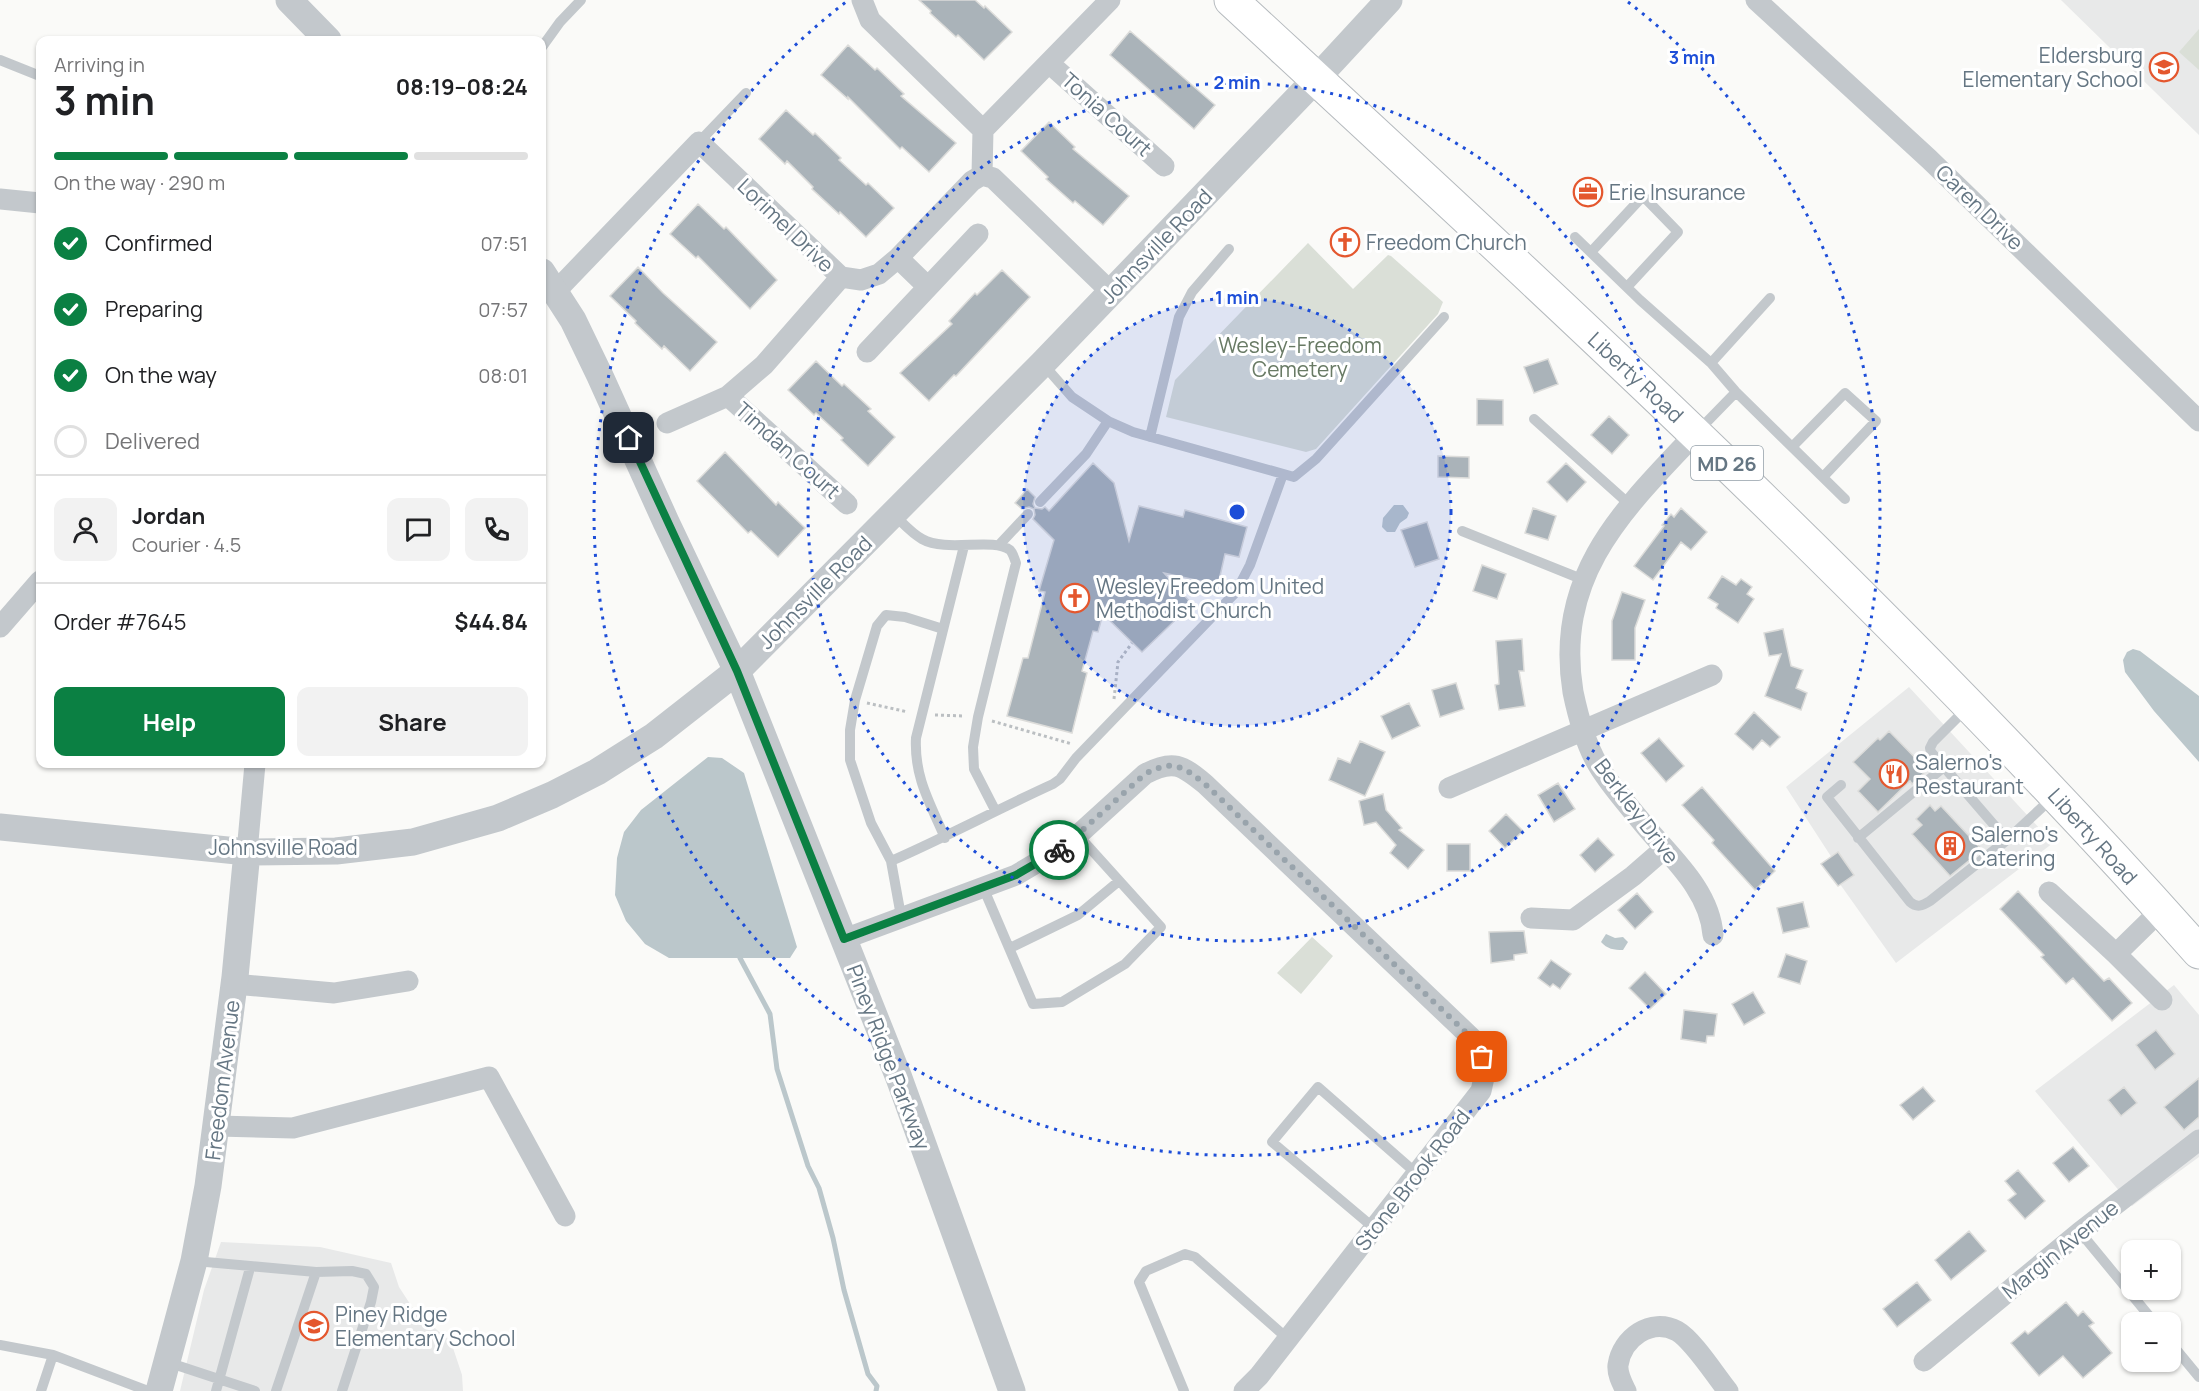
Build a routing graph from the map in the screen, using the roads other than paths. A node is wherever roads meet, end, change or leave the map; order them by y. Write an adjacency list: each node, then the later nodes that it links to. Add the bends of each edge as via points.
1 (289, 0): 8 (street)
2 (581, 0): 9 (lane)
3 (862, 0): 15 (street, via 870,20)
4 (1110, 0): 11 (street, Tonia Court)
5 (1231, 0): 13 (main road, Liberty Road / MD 26)
6 (1389, 0): 13 (street, Johnsville Road)
7 (1756, 0): 39 (street, Caren Drive, via 1937,166)
8 (324, 36)
9 (546, 41)
10 (0, 60): 12 (lane)
11 (1049, 63): 15 (street, Tonia Court); 17 (street, Tonia Court)
12 (36, 74)
13 (1316, 79): 30 (street, Johnsville Road); 42 (main road, Liberty Road / MD 26)
14 (746, 93): 16 (lane)
15 (983, 130): 18 (street)
16 (699, 142): 26 (street, Lorimel Drive); 27 (street)
17 (1164, 166)
18 (982, 175): 25 (street, Lorimel Drive); 30 (street, via 993,178)
19 (0, 199): 20 (street)
20 (36, 203)
21 (978, 234): 28 (street)
22 (1575, 237): 24 (lane)
23 (1229, 249): 43 (lane, via 1192,292 1179,317)
24 (1591, 252): 29 (lane); 29 (lane, via 1643,196 1678,232)
25 (898, 258): 26 (street, Lorimel Drive, via 879,274 861,280); 28 (street)
26 (841, 278): 37 (street, Timdan Court, via 764,364)
27 (549, 281): 60 (street, Piney Ridge Parkway, via 600,376)
28 (928, 287): 33 (street)
29 (1626, 287): 34 (lane)
30 (1111, 292): 35 (street, Johnsville Road)
31 (1770, 298): 34 (lane)
32 (1444, 317): 45 (lane, via 1316,459 1294,477)
33 (867, 352)
34 (1711, 363): 36 (lane)
35 (1042, 364): 40 (lane, via 1072,397); 51 (street, Johnsville Road)
36 (1736, 392): 42 (lane); 44 (lane)
37 (728, 396): 41 (street, Timdan Court); 49 (street, Timdan Court)
38 (1534, 419): 50 (lane)
39 (2199, 420)
40 (1108, 421): 43 (lane); 48 (lane, via 1086,454)
41 (667, 423)
42 (1696, 433): 50 (street, Berkley Drive); 62 (main road, Liberty Road / MD 26)
43 (1150, 437): 45 (lane)
44 (1792, 447): 46 (lane); 46 (lane, via 1845,393 1876,421)
45 (1283, 474): 69 (lane, via 1250,565 1236,592 1060,779)
46 (1823, 477): 47 (lane)
47 (1845, 499)
48 (1040, 502)
49 (847, 504)
50 (1629, 504): 56 (street, Berkley Drive, via 1604,540)
51 (893, 514): 55 (lane, via 922,539); 60 (street, Johnsville Road)
52 (1028, 514): 54 (lane)
53 (1462, 531): 56 (lane)
54 (999, 544): 55 (lane); 69 (lane, via 1011,551 1016,562 973,747 974,769)
55 (963, 546): 59 (lane)
56 (1584, 580): 63 (street, Berkley Drive, via 1575,606 1570,662)
57 (36, 586): 58 (street)
58 (0, 627)
59 (943, 629): 72 (lane, via 916,738 915,757 921,784); 77 (lane, via 886,615 877,626 855,700 850,760 871,823)
60 (737, 671): 76 (street, Johnsville Road, via 654,736 597,772 498,818 413,842 336,851); 85 (street, Piney Ridge Parkway)
61 (1712, 675): 63 (street)
62 (1970, 705): 64 (lane, via 1931,745 1931,752); 68 (main road, Liberty Road / MD 26)
63 (1583, 730): 67 (street); 75 (street, Berkley Drive, via 1597,764)
64 (1944, 767): 73 (lane); 74 (lane)
65 (255, 768): 76 (street, Freedom Avenue)
66 (1841, 785): 73 (lane, via 1827,796)
67 (1449, 788)
68 (2055, 794): 74 (lane); 81 (main road, Liberty Road / MD 26)
69 (995, 810): 72 (lane)
70 (0, 827): 76 (street, Johnsville Road)
71 (1077, 835): 78 (lane); 79 (street, Stone Brook Road, via 1016,875); 94 (street, Stone Brook Road, via 1145,774 1160,766 1176,765 1188,771 1478,1044 1485,1073 1481,1091)
72 (945, 838): 77 (lane)
73 (1858, 838): 74 (lane, via 1910,902 1920,906)
74 (2007, 840)
75 (1664, 849): 83 (street, via 1573,921); 84 (street, Berkley Drive, via 1707,905)
76 (247, 852): 90 (street, Freedom Avenue)
77 (891, 861): 82 (lane)
78 (1119, 881): 86 (lane, via 1078,915); 86 (lane, via 1161,927 1125,964 1062,1002 1034,1004)
79 (983, 887): 82 (street, Stone Brook Road); 86 (lane)
80 (2049, 892): 88 (street)
81 (2161, 910): 87 (main road, Liberty Road / MD 26); 88 (street)
82 (902, 916): 85 (street, Stone Brook Road)
83 (1531, 918)
84 (1713, 935)
85 (844, 939): 116 (street, Piney Ridge Parkway, via 899,1078)
86 (1010, 948)
87 (2199, 952)
88 (2116, 954): 91 (street)
89 (408, 981): 90 (street, via 334,993)
90 (234, 984): 92 (street, Freedom Avenue)
91 (2162, 1000)
92 (217, 1126): 95 (street, via 293,1128 489,1077); 98 (street, Freedom Avenue)
93 (2199, 1140): 97 (street, Margin Avenue)
94 (1416, 1173): 96 (street, Stone Brook Road); 96 (lane, via 1318,1087 1272,1142)
95 (565, 1216)
96 (1374, 1228): 102 (street, Stone Brook Road)
97 (2080, 1232): 101 (lane); 106 (street, Margin Avenue)
98 (194, 1261): 99 (lane); 107 (street, Freedom Avenue)
99 (250, 1268): 100 (lane); 109 (lane)
100 (316, 1272): 114 (lane); 115 (lane, via 360,1272 374,1283)
101 (2146, 1312)
102 (1288, 1339): 117 (lane, via 1195,1257 1185,1254 1146,1270 1139,1282); 118 (street, Stone Brook Road)
103 (0, 1345): 104 (lane)
104 (53, 1355): 110 (lane); 111 (lane)
105 (2181, 1355): 108 (lane)
106 (1924, 1361)
107 (167, 1362): 109 (lane); 112 (street, Freedom Avenue)
108 (2199, 1377)
109 (218, 1385): 113 (lane)
110 (41, 1391)
111 (148, 1391)
112 (159, 1391)
113 (255, 1391)
114 (276, 1391)
115 (342, 1391)
116 (1012, 1391)
117 (1184, 1391)
118 (1244, 1391)
119 (1626, 1391): 120 (street, via 1618,1366 1625,1346 1638,1333 1658,1326 1686,1338)
120 (1728, 1391)

